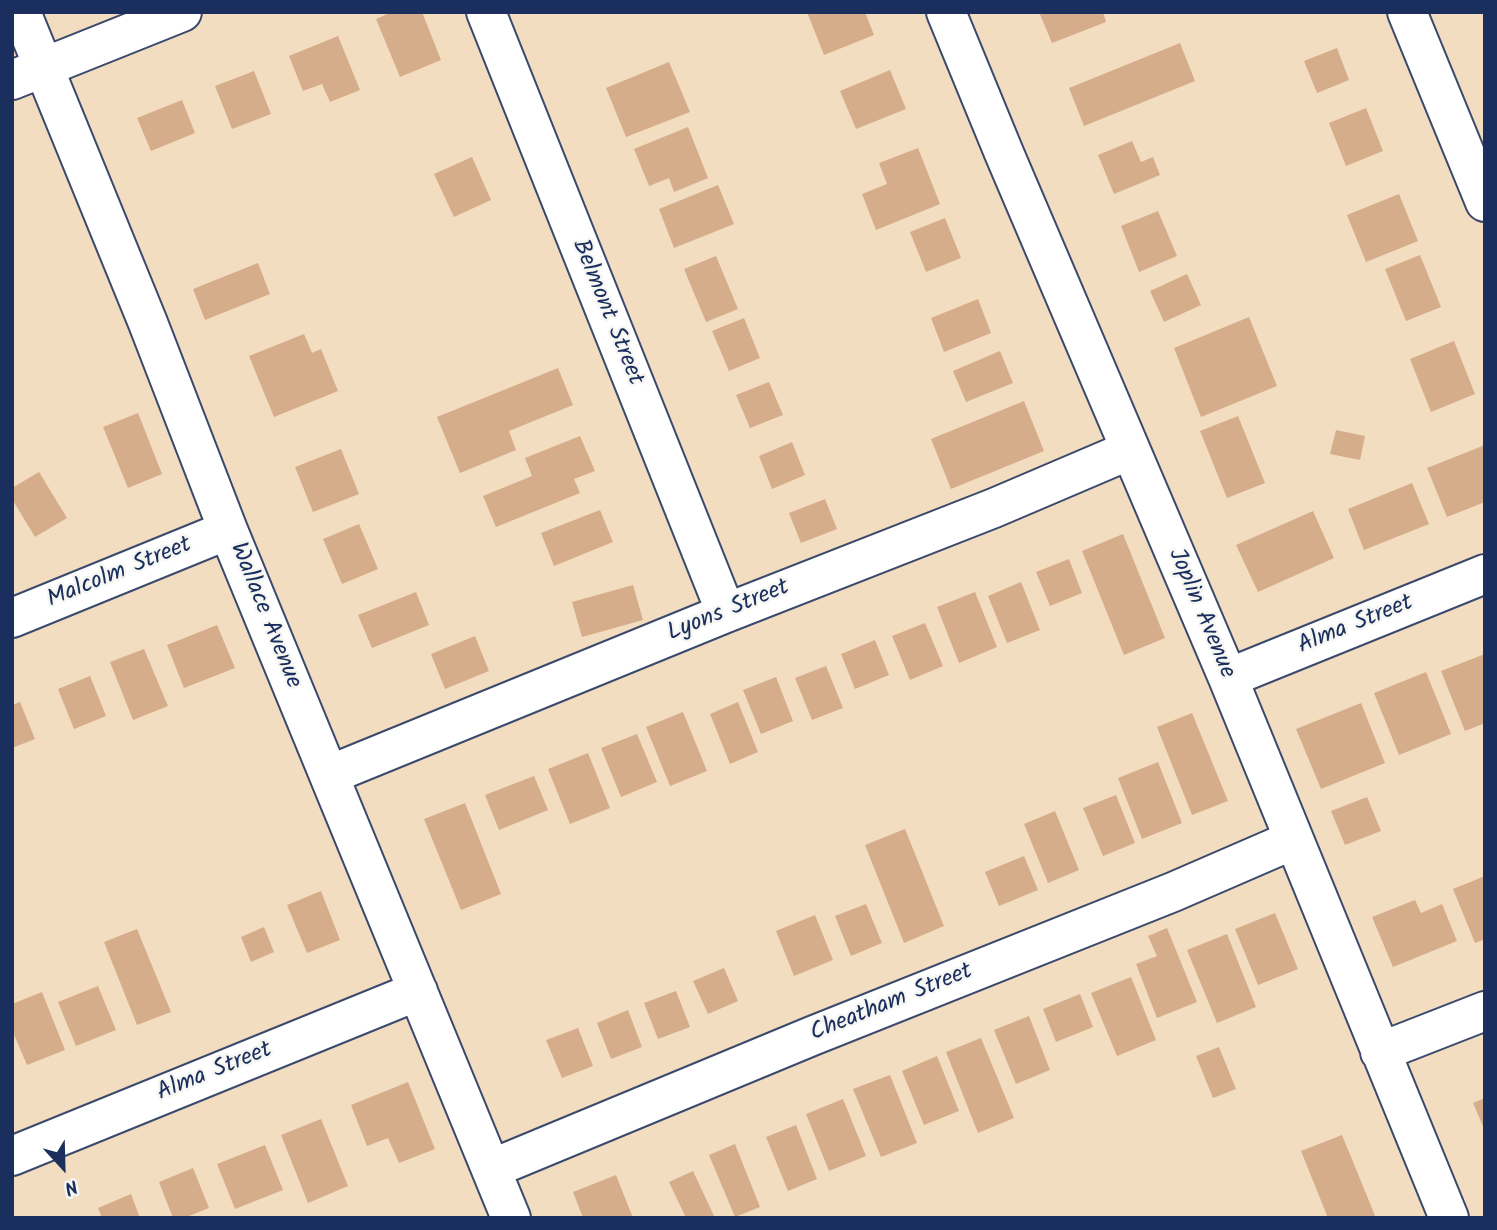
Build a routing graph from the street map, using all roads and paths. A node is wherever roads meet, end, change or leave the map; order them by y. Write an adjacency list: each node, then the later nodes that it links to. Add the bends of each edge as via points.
1 (21, 12): 6 (street, Wallace Avenue)
2 (182, 12): 6 (street)
3 (486, 12): 11 (street, Belmont Street)
4 (946, 12): 8 (street, Joplin Avenue)
5 (1407, 12): 7 (street)
6 (28, 74): 9 (street, Wallace Avenue, via 148,323)
7 (1485, 202)
8 (1130, 450): 11 (street, Lyons Street); 13 (street, Joplin Avenue)
9 (228, 530): 12 (street, Malcolm Street); 14 (street, Wallace Avenue)
10 (1485, 574): 13 (street, Alma Street)
11 (726, 613): 14 (street, Lyons Street)
12 (12, 618)
13 (1228, 678): 15 (street, Joplin Avenue)
14 (329, 775): 16 (street, Wallace Avenue)
15 (1293, 840): 18 (street, Joplin Avenue); 20 (street, Cheatham Street)
16 (418, 991): 19 (street, Alma Street); 20 (street, Wallace Avenue)
17 (1485, 1011): 18 (street)
18 (1380, 1052): 22 (street, Joplin Avenue)
19 (12, 1156)
20 (491, 1168): 21 (street, Wallace Avenue)
21 (510, 1218)
22 (1449, 1218)

